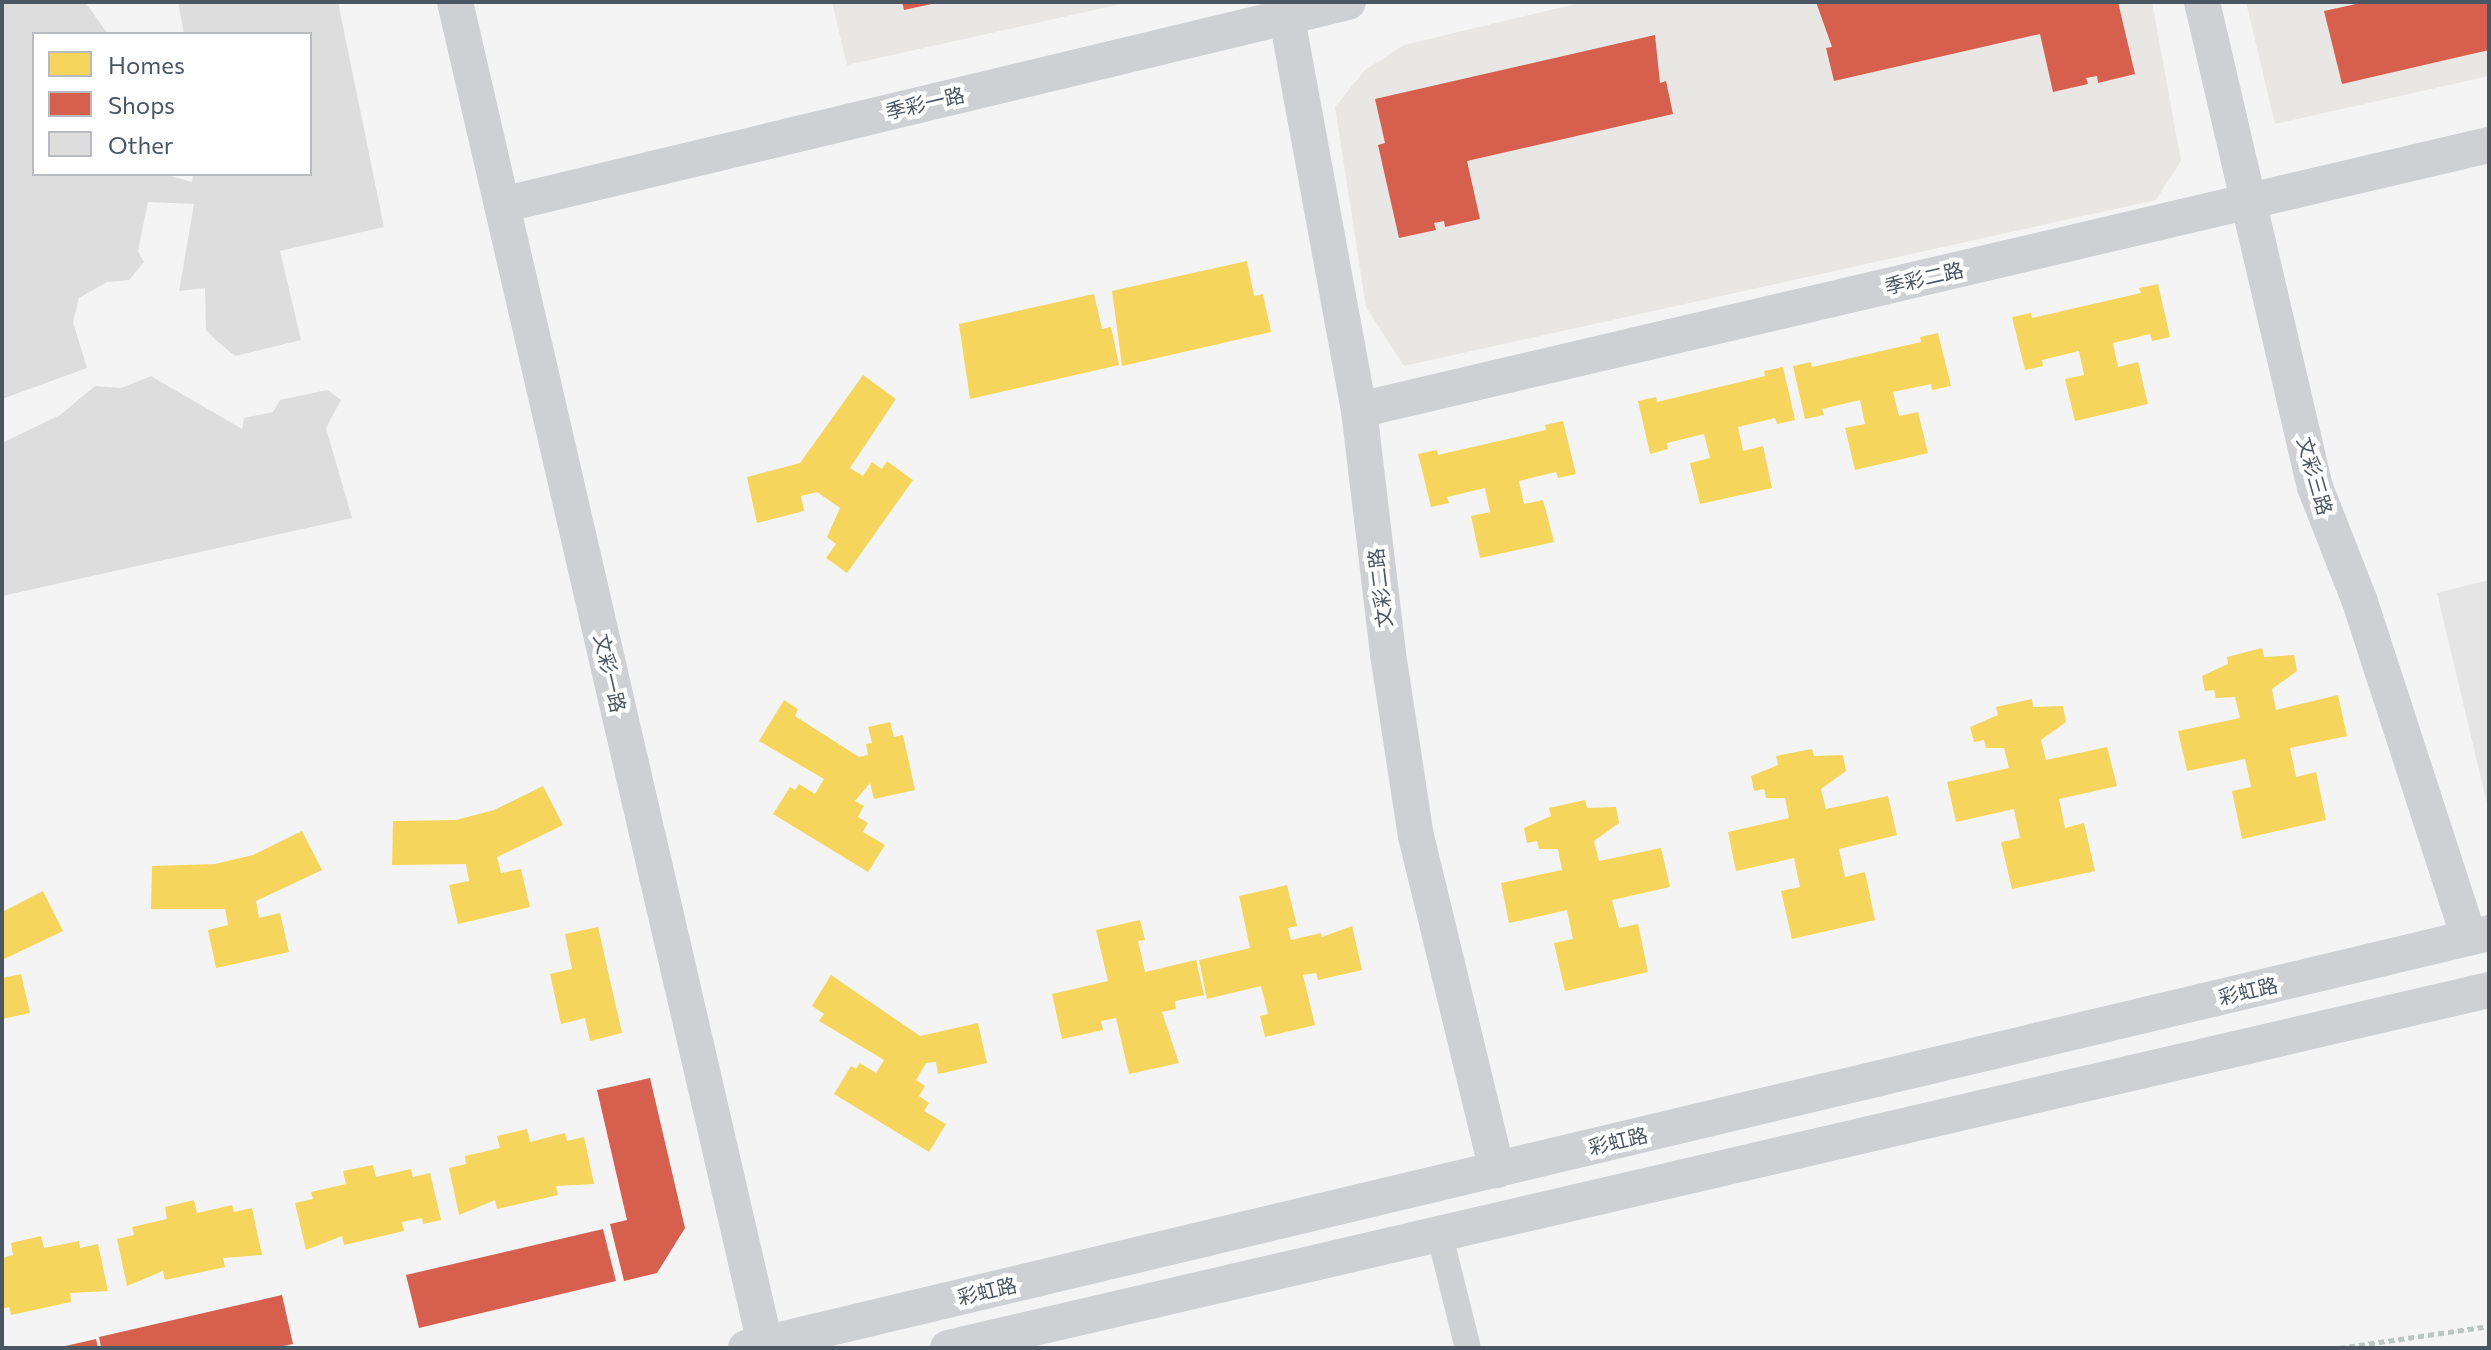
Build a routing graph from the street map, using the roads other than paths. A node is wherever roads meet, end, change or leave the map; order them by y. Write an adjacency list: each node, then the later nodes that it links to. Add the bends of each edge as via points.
1 (455, 2): 7 (street, 文彩一路)
2 (1348, 2): 4 (street, 季彩一路)
3 (2202, 2): 6 (street, 文彩三路)
4 (1286, 9): 7 (street, 季彩一路); 8 (street, 文彩二路)
5 (2489, 145): 6 (street, 季彩二路)
6 (2250, 203): 8 (street, 季彩二路); 9 (street, 文彩三路, via 2315,487)
7 (502, 205): 13 (street, 文彩一路)
8 (1359, 410): 11 (street, 文彩二路, via 1416,836)
9 (2479, 936): 11 (street, 彩虹路)
10 (2489, 990): 12 (street)
11 (1497, 1170): 13 (street, 彩虹路)
12 (1439, 1232): 14 (street); 15 (street)
13 (756, 1346)
14 (948, 1348)
15 (1468, 1348)

